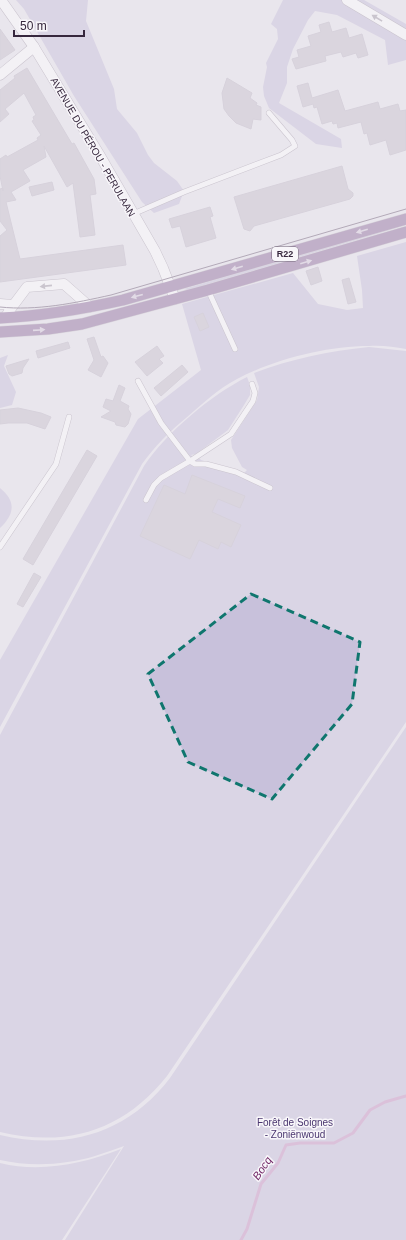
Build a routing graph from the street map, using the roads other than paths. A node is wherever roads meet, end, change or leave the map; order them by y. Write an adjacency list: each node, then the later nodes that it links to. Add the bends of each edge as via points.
1 (1, 0): 4 (street, AVENUE DU PÉROU - PERULAAN)
2 (347, 0): 3 (street, one-way to 2)
3 (406, 35)
4 (34, 47): 5 (street); 7 (street, AVENUE DU PÉROU - PERULAAN)
5 (0, 75)
6 (269, 113): 7 (lane, via 292,140 294,146 281,155)
7 (133, 214): 10 (street, AVENUE DU PÉROU - PERULAAN)
8 (406, 218): 10 (main road, R22, one-way to 10)
9 (406, 232): 11 (main road, R22, one-way to 9)
10 (171, 287): 12 (street, AVENUE DU PÉROU - PERULAAN); 15 (main road, R22, one-way to 15)
11 (208, 290): 12 (main road, R22); 18 (lane)
12 (175, 299): 17 (main road, R22, one-way to 12, via 82,324)
13 (0, 304): 14 (street)
14 (13, 305): 15 (street, one-way to 14, via 64,284 27,287); 16 (street)
15 (90, 307): 16 (main road, R22, via 32,316)
16 (3, 317)
17 (0, 332)
18 (235, 350)
19 (138, 382): 22 (lane, via 162,423)
20 (252, 384): 22 (lane, via 255,392 254,401 231,434)
21 (69, 417): 25 (lane, via 56,464)
22 (190, 461): 23 (lane, via 236,472); 24 (lane, via 161,478)
23 (270, 488)
24 (146, 500)
25 (0, 547)

